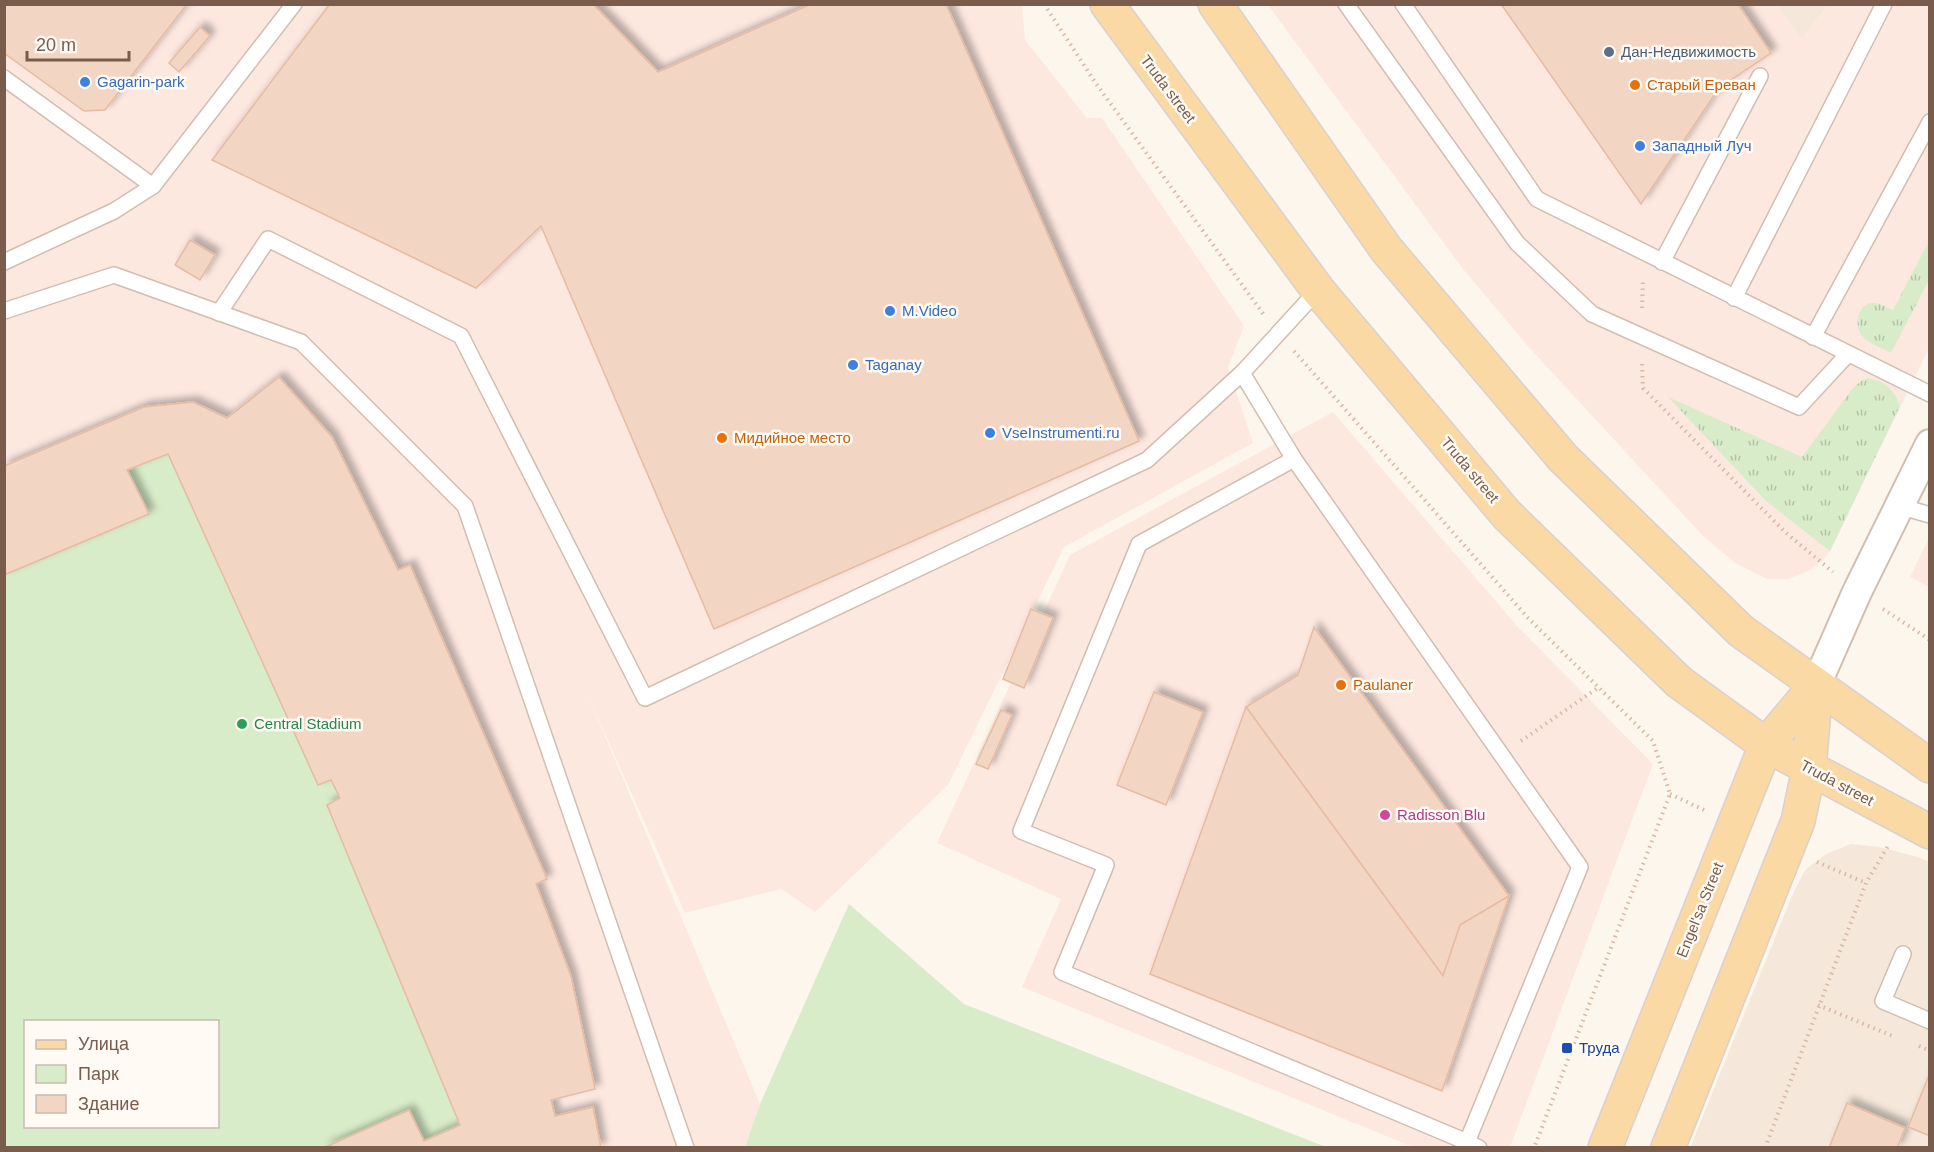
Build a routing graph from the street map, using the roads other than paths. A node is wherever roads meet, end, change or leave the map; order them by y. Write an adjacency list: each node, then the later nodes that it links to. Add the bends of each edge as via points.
1 (294, 4): 10 (lane)
2 (1107, 4): 13 (main road, Truda street)
3 (1215, 4): 25 (main road, via 1386,249 1563,458 1741,631)
4 (1346, 4): 18 (lane, via 1516,243 1592,314 1799,407)
5 (1403, 4): 12 (lane, via 1538,199)
6 (1884, 4): 14 (lane)
7 (1760, 76): 12 (lane)
8 (4, 78): 10 (lane)
9 (1929, 123): 17 (lane)
10 (153, 186): 11 (lane, via 114,211)
11 (4, 262)
12 (1662, 262): 14 (lane)
13 (1318, 290): 19 (lane); 26 (main road, Truda street, via 1508,515 1679,681)
14 (1734, 298): 17 (lane)
15 (4, 311): 16 (lane, via 114,275)
16 (219, 313): 19 (lane, via 268,239 461,336 645,698 1147,460); 33 (lane, via 301,342 465,506)
17 (1814, 337): 18 (lane)
18 (1848, 354): 20 (lane)
19 (1242, 373): 22 (lane)
20 (1929, 394)
21 (1929, 444): 23 (street, Engel'sa Street)
22 (1294, 459): 32 (lane, via 1580,867); 32 (lane, via 1138,544 1021,831 1106,865 1062,972)
23 (1899, 506): 24 (lane); 25 (street, Engel'sa Street)
24 (1929, 515)
25 (1816, 685): 26 (main road, Engel'sa Street); 27 (main road); 28 (main road, Engel'sa Street)
26 (1766, 745): 28 (main road, Truda street); 34 (main road, Engel'sa Street)
27 (1929, 766)
28 (1809, 769): 29 (main road, Truda street); 35 (main road, Engel'sa Street, via 1798,821)
29 (1929, 832)
30 (1903, 954): 31 (lane, via 1883,1001)
31 (1929, 1021)
32 (1473, 1145)
33 (686, 1148)
34 (1605, 1148)
35 (1668, 1148)

